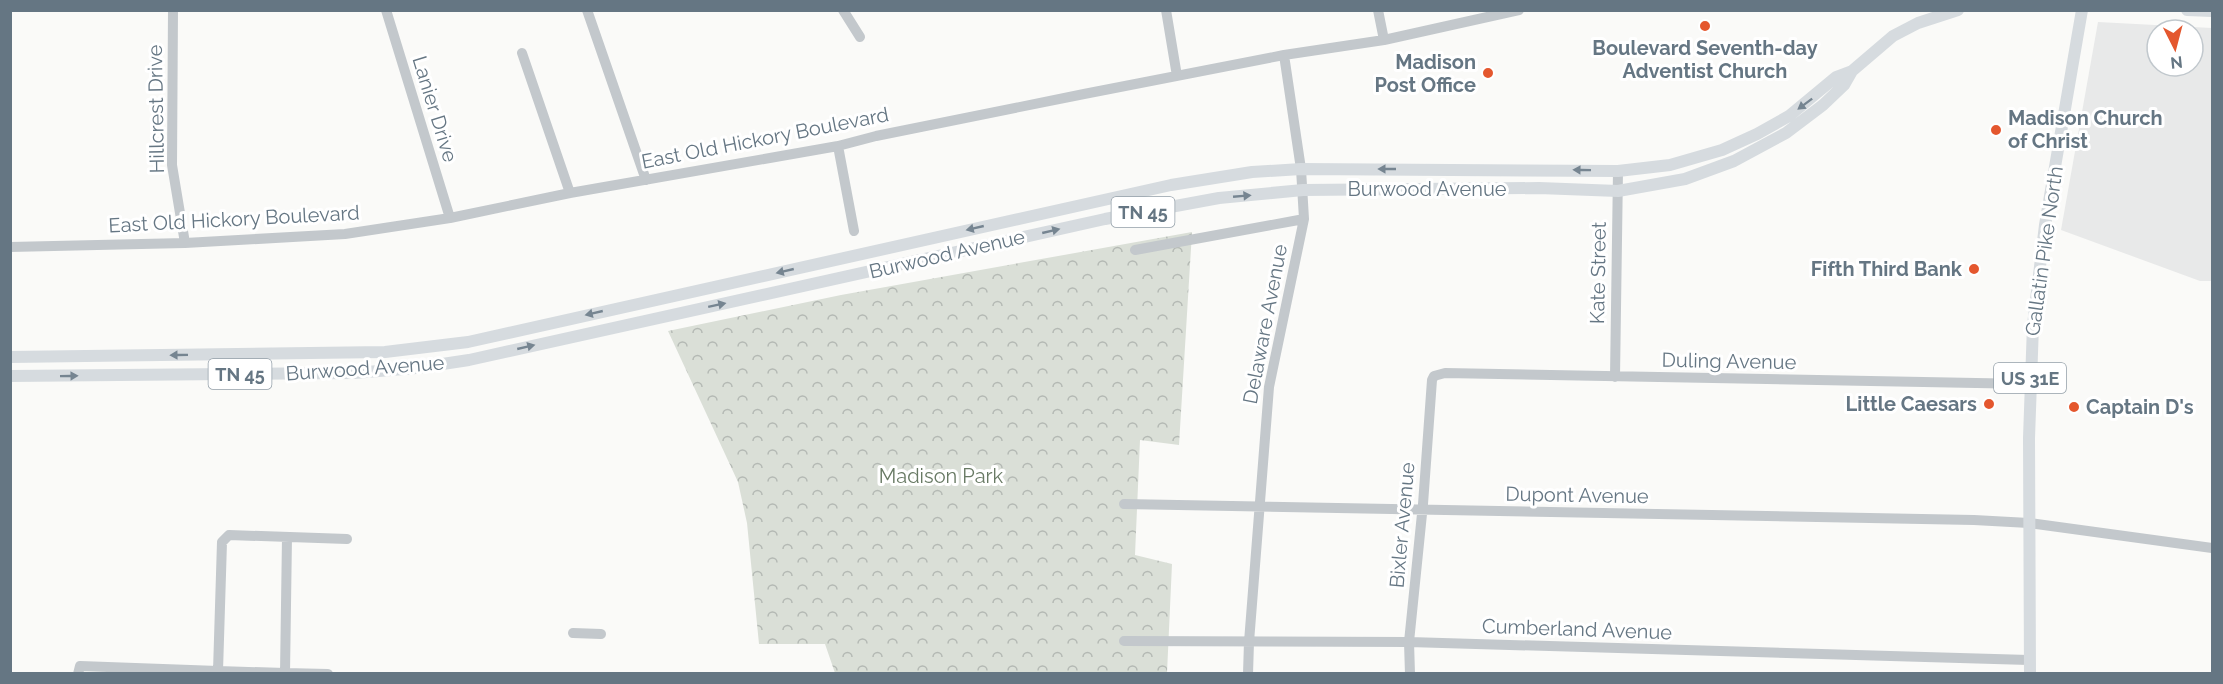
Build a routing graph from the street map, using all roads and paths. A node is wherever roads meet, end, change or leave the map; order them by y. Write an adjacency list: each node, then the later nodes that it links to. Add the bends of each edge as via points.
1 (173, 10): 28 (street, Hillcrest Drive, via 172,165)
2 (386, 10): 25 (street, Lanier Drive)
3 (587, 10): 21 (street)
4 (843, 10): 12 (street)
5 (1166, 10): 17 (street)
6 (1378, 10): 13 (street)
7 (1519, 10): 13 (street, East Old Hickory Boulevard)
8 (1958, 10): 16 (main road, Burwood Avenue / TN 45, via 1893,36)
9 (2082, 10): 35 (main road, Gallatin Pike North / US 31E, via 2045,225)
10 (2187, 10): 11 (main road)
11 (2212, 11)
12 (860, 36)
13 (1384, 40): 15 (street, East Old Hickory Boulevard)
14 (522, 54): 24 (street)
15 (1284, 55): 17 (street, East Old Hickory Boulevard); 19 (street, Delaware Avenue)
16 (1852, 71): 20 (main road, Burwood Avenue / TN 45, one-way to 20, via 1836,77 1789,116 1722,150 1670,165); 23 (main road, Burwood Avenue / TN 45, via 1823,105 1786,133 1734,162 1685,179)
17 (1177, 76): 18 (street, East Old Hickory Boulevard)
18 (838, 146): 21 (street, East Old Hickory Boulevard); 27 (street)
19 (1300, 169): 20 (main road, Burwood Avenue / TN 45, one-way to 19); 22 (street, Delaware Avenue); 31 (main road, Burwood Avenue / TN 45, one-way to 31, via 1171,184 468,342 374,353)
20 (1618, 171): 23 (street, Kate Street)
21 (646, 180): 24 (street, East Old Hickory Boulevard)
22 (1303, 190): 23 (main road, Burwood Avenue / TN 45); 26 (street, Delaware Avenue); 32 (main road, Burwood Avenue / TN 45, one-way to 22, via 354,373 416,368 469,360 1105,219 1219,198)
23 (1618, 191): 33 (street, Kate Street)
24 (570, 193): 25 (street, East Old Hickory Boulevard)
25 (450, 218): 28 (street, East Old Hickory Boulevard, via 345,234)
26 (1304, 219): 30 (street); 37 (street, Delaware Avenue, via 1269,387)
27 (854, 231)
28 (185, 243): 29 (street, East Old Hickory Boulevard)
29 (10, 247)
30 (1135, 250)
31 (10, 357)
32 (10, 376)
33 (1615, 377): 34 (street, Duling Avenue, via 1445,373); 35 (street, Duling Avenue)
34 (1432, 380): 38 (street, Bixler Avenue)
35 (2029, 384): 39 (main road, Gallatin Pike North / US 31E)
36 (1124, 504): 37 (street, Dupont Avenue)
37 (1259, 505): 38 (street, Dupont Avenue); 46 (street, Delaware Avenue)
38 (1422, 510): 39 (street, Dupont Avenue); 47 (street, Bixler Avenue)
39 (2029, 523): 42 (street, Dupont Avenue); 48 (main road, Gallatin Pike North / US 31E)
40 (286, 537): 41 (street); 49 (street, via 229,535 222,542); 50 (street)
41 (347, 538)
42 (2212, 548)
43 (573, 633): 44 (street)
44 (601, 634)
45 (1124, 641): 46 (street, Cumberland Avenue)
46 (1249, 642): 47 (street, Cumberland Avenue); 53 (street, Delaware Avenue)
47 (1409, 642): 48 (street, Cumberland Avenue); 54 (street, Bixler Avenue)
48 (2029, 660): 55 (main road, Gallatin Pike North / US 31E)
49 (218, 671): 50 (street); 51 (street, via 80,666)
50 (285, 673): 52 (street)
51 (78, 674)
52 (328, 674)
53 (1248, 674)
54 (1410, 674)
55 (2030, 674)

